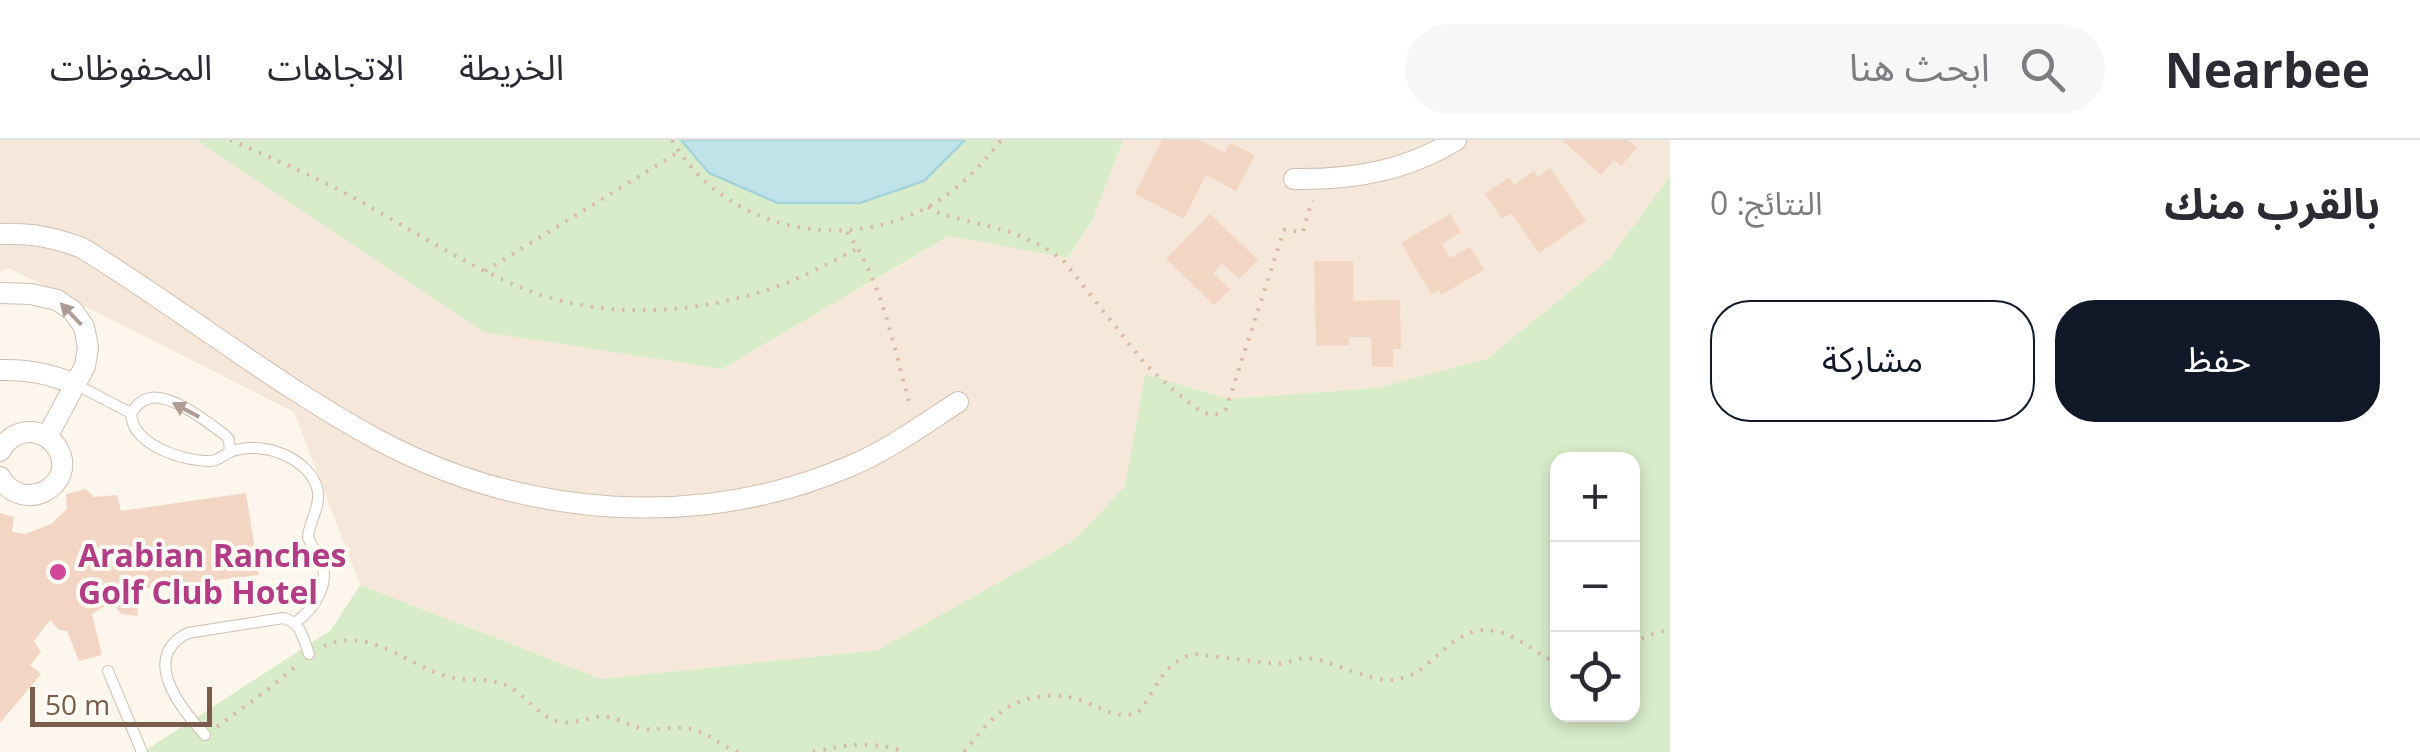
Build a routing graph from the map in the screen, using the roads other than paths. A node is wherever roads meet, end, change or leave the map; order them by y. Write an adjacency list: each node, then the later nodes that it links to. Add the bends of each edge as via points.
1 (1456, 140): 2 (street, via 1390,170)
2 (1294, 178)
3 (0, 234): 7 (street, via 27,233 82,248 380,441 525,496 626,508 741,500 851,466)
4 (0, 293): 6 (street, one-way to 4, via 88,347 73,311 56,300)
5 (0, 370): 6 (street, via 49,374)
6 (75, 384): 8 (lane); 9 (street)
7 (958, 402)
8 (131, 414): 11 (lane, via 140,436 171,453 215,461); 11 (lane, one-way to 8, via 225,435 178,404 148,398)
9 (47, 437): 10 (street, via 18,434); 12 (street, via 62,465 54,485 24,496)
10 (0, 451)
11 (230, 452): 13 (lane, via 260,449 290,458 317,488 308,537 323,581 314,606)
12 (0, 477)
13 (295, 623): 14 (lane); 16 (lane, via 276,618 188,632 171,646 170,689)
14 (309, 654)
15 (108, 671): 17 (lane)
16 (205, 735)
17 (142, 752)

